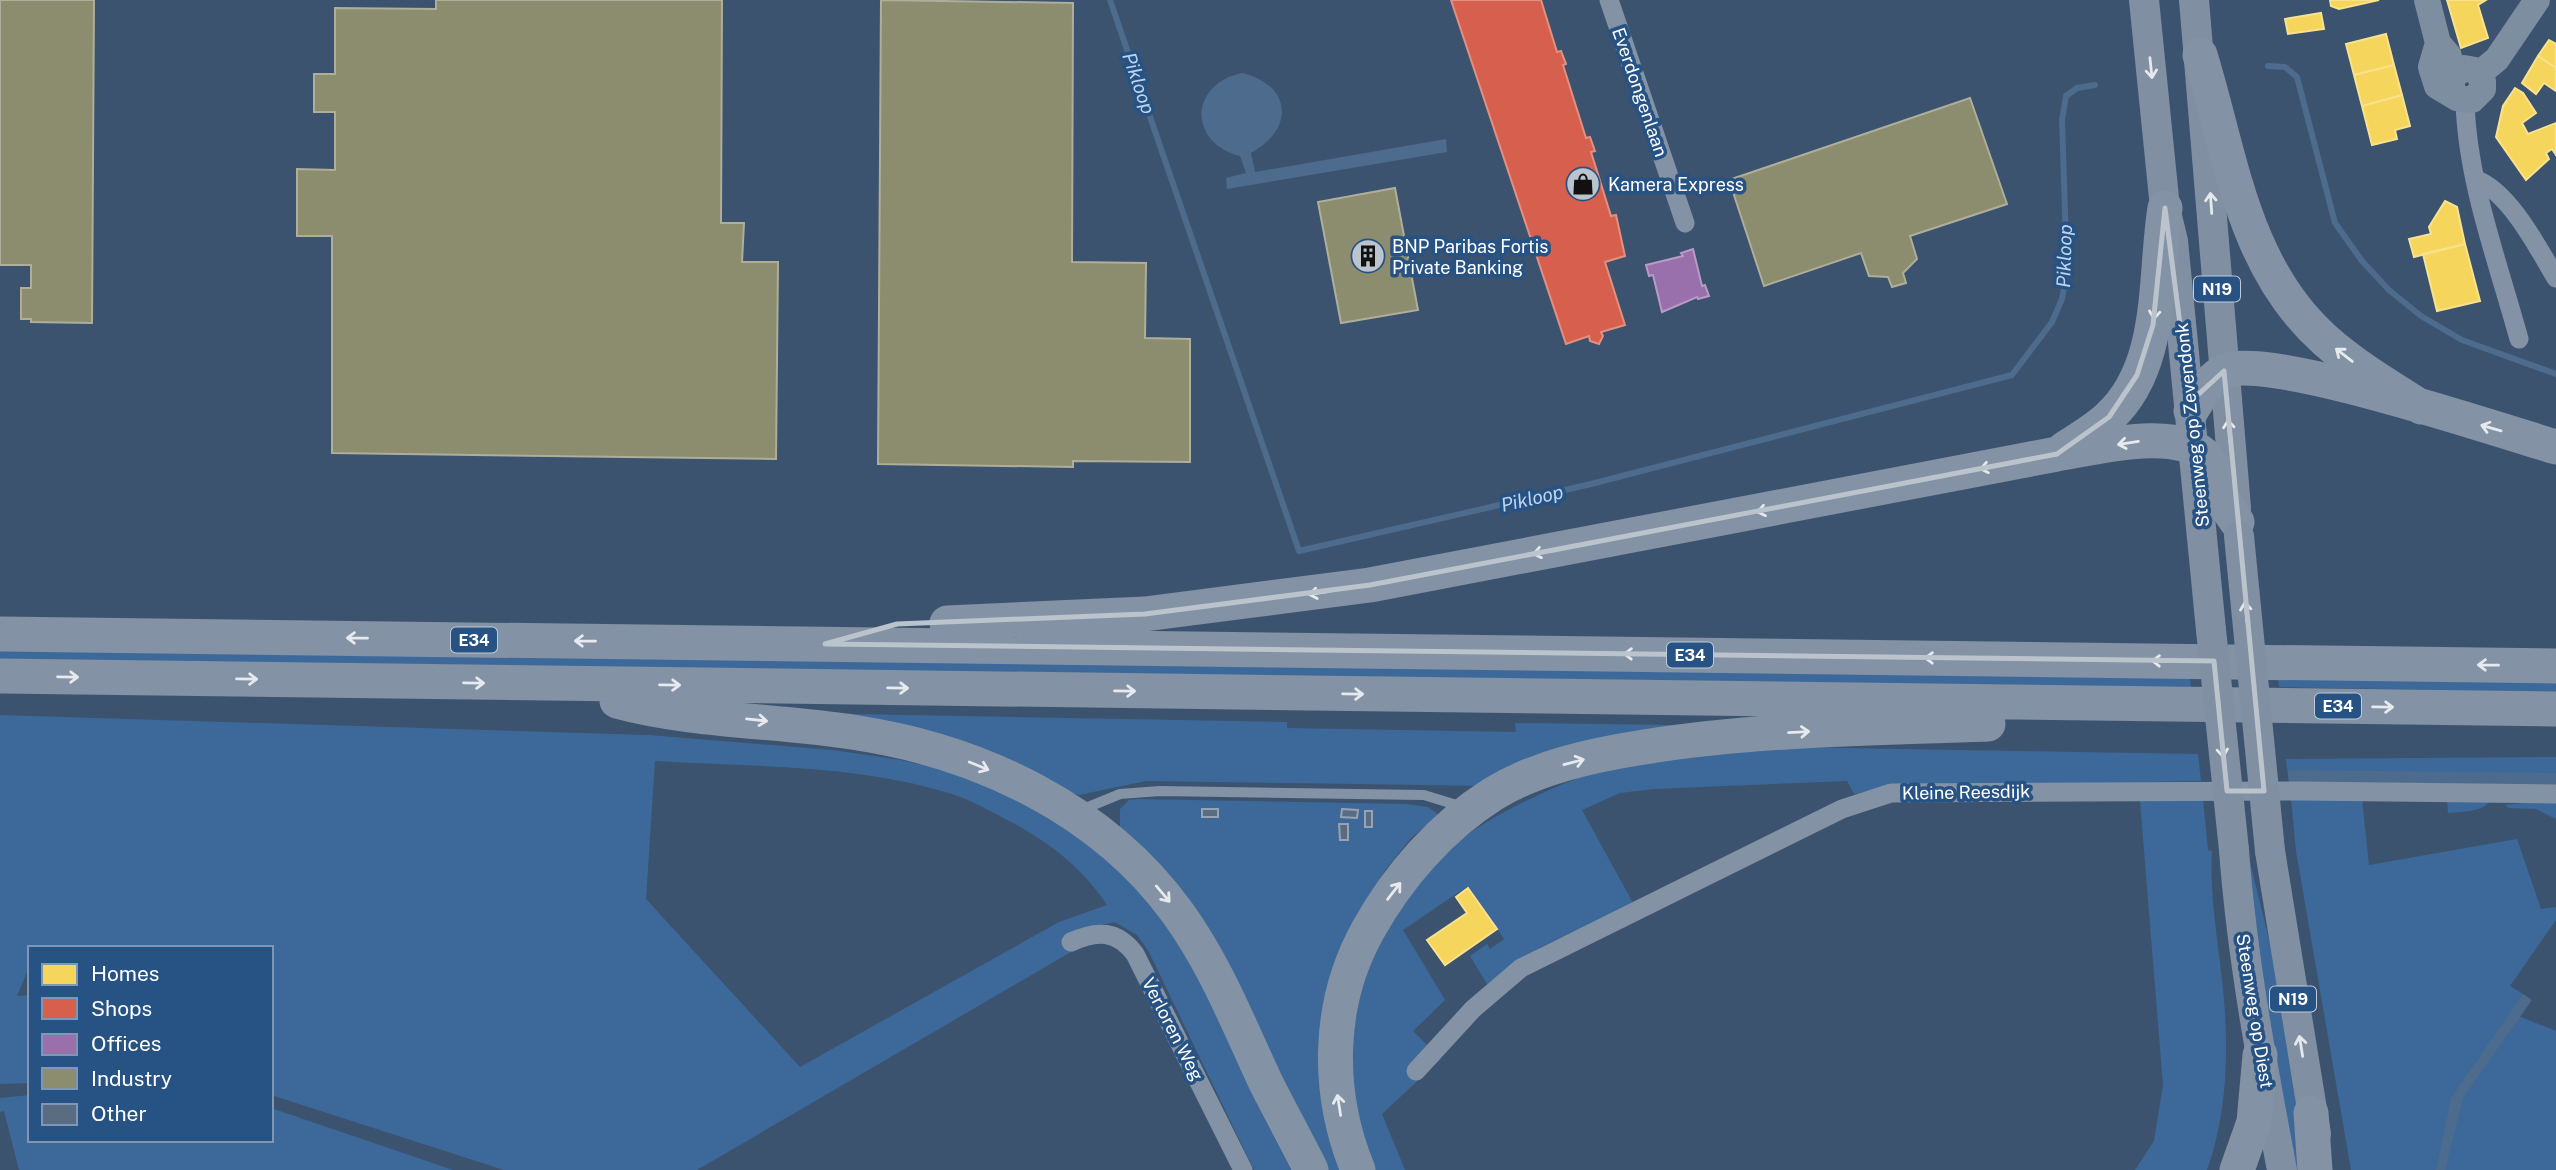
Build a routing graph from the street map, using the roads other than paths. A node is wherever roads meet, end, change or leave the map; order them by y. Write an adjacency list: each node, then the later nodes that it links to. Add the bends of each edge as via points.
1 (1609, 0): 12 (street, Everdongenlaan)
2 (2144, 0): 11 (main road, Steenweg op Zevendonk / N19, one-way to 11)
3 (2194, 0): 7 (main road, Steenweg op Zevendonk / N19)
4 (2427, 0): 6 (street)
5 (2537, 0): 8 (street, via 2497,60)
6 (2438, 43): 8 (street); 9 (street, via 2431,67 2437,86)
7 (2200, 55): 15 (main road, Steenweg op Zevendonk / N19, one-way to 7); 16 (highway, one-way to 7, via 2323,339 2271,272 2239,203)
8 (2472, 71): 9 (street, via 2452,77)
9 (2458, 97): 10 (street)
10 (2477, 180): 13 (street, via 2495,190 2532,237); 14 (street)
11 (2165, 208): 17 (main road, Steenweg op Zevendonk / N19, via 2173,241); 20 (highway, one-way to 20, via 2153,325 2137,375 2109,416)
12 (1685, 223)
13 (2556, 278)
14 (2519, 339)
15 (2224, 372): 16 (highway, via 2249,366); 17 (highway, via 2204,389); 21 (main road, Steenweg op Zevendonk / N19, one-way to 15)
16 (2421, 407): 18 (highway, one-way to 16)
17 (2191, 411): 19 (main road, Steenweg op Zevendonk / N19)
18 (2556, 447)
19 (2195, 449): 20 (highway, one-way to 20, via 2144,441); 21 (highway, via 2208,459); 32 (main road, Steenweg op Zevendonk / N19, one-way to 32, bridge)
20 (2057, 454): 23 (highway, one-way to 23, via 1357,587 1145,614 897,624)
21 (2238, 529): 36 (main road, Steenweg op Zevendonk / N19, one-way to 21, bridge, via 2270,851)
22 (0, 634): 23 (highway, E34, one-way to 22)
23 (825, 644): 24 (highway, E34, one-way to 23)
24 (2556, 666)
25 (0, 676): 26 (highway, E34, one-way to 26)
26 (553, 684): 27 (highway, E34, one-way to 27); 31 (highway, one-way to 31, via 640,706 860,733 940,751 1016,781)
27 (2119, 704): 28 (highway, E34, one-way to 28); 30 (highway, one-way to 27, via 1494,793 1551,768 1610,753 1708,737 2013,723)
28 (2556, 709)
29 (2556, 794): 35 (street, Kleine Reesdijk, via 1891,793 1842,809 1521,968 1473,1009)
30 (1470, 811): 31 (lane, via 1424,795 1160,791 1120,794); 39 (highway, one-way to 30, via 1336,1087 1336,1039 1351,965 1379,911 1443,830)
31 (1074, 813): 38 (highway, one-way to 38, via 1122,852 1178,912 1225,991)
32 (2234, 850): 34 (main road, Steenweg op Diest / N19)
33 (1071, 942): 37 (street, Verloren Weg, via 1102,932 1127,943)
34 (2260, 1055): 40 (highway, via 2254,1122); 41 (main road, Steenweg op Diest / N19)
35 (1416, 1071)
36 (2311, 1113): 42 (highway); 43 (main road, N19)
37 (1243, 1170)
38 (1311, 1170)
39 (1358, 1170)
40 (2236, 1170)
41 (2282, 1170)
42 (2315, 1170)
43 (2325, 1170)

